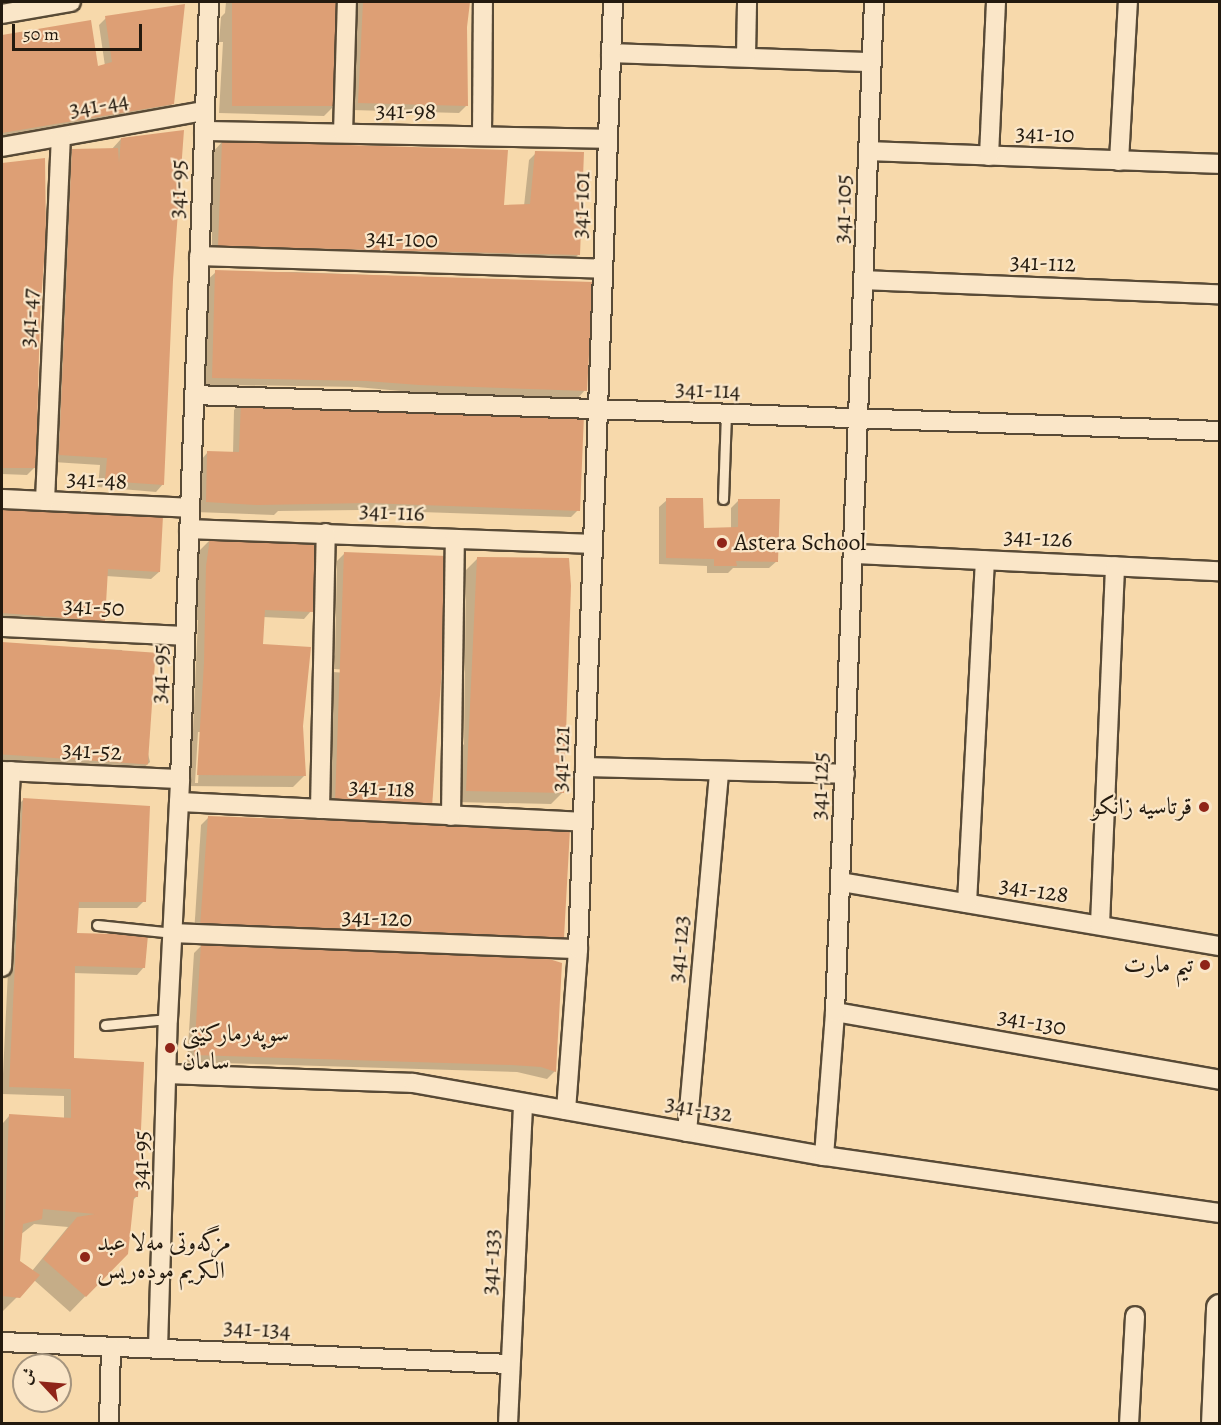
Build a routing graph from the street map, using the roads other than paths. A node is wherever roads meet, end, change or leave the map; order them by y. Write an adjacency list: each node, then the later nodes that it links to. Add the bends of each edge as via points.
1 (71, 2): 10 (street)
2 (208, 2): 14 (street, 341-95)
3 (347, 2): 16 (street)
4 (483, 2): 18 (street)
5 (613, 2): 11 (street, 341-101)
6 (747, 2): 12 (street)
7 (874, 2): 13 (street, 341-105)
8 (996, 2): 22 (street)
9 (1128, 2): 23 (street)
10 (2, 14)
11 (611, 53): 12 (street); 19 (street, 341-101)
12 (746, 56): 13 (street)
13 (872, 62): 21 (street, 341-105)
14 (204, 111): 15 (street, 341-95); 17 (street, 341-44)
15 (204, 131): 16 (street, 341-98); 25 (street, 341-95)
16 (343, 133): 18 (street, 341-98)
17 (61, 136): 20 (street, 341-44); 36 (street, 341-47)
18 (482, 136): 19 (street, 341-98)
19 (608, 139): 26 (street, 341-101)
20 (2, 147)
21 (869, 151): 22 (street, 341-10); 27 (street, 341-105)
22 (989, 156): 23 (street, 341-10)
23 (1119, 161): 24 (street, 341-10)
24 (1220, 164)
25 (199, 256): 26 (street, 341-100); 29 (street, 341-95)
26 (603, 269): 30 (street, 341-101)
27 (864, 280): 28 (street, 341-112); 32 (street, 341-105)
28 (1220, 294)
29 (194, 395): 30 (street, 341-114); 37 (street, 341-95)
30 (598, 410): 31 (street, 341-114); 41 (street, 341-121)
31 (726, 414): 32 (street, 341-114); 35 (lane)
32 (859, 419): 33 (street, 341-114); 42 (street, 341-125)
33 (1220, 431)
34 (2, 499): 36 (street, 341-48)
35 (723, 499)
36 (45, 501): 37 (street, 341-48)
37 (190, 508): 38 (street, 341-95)
38 (189, 529): 39 (street, 341-116); 47 (street, 341-95)
39 (326, 533): 40 (street, 341-116); 54 (street)
40 (455, 539): 41 (street, 341-116); 55 (street)
41 (593, 544): 48 (street, 341-121)
42 (854, 554): 43 (street, 341-126); 51 (street, 341-125)
43 (986, 560): 44 (street, 341-126); 58 (street)
44 (1115, 566): 45 (street, 341-126); 60 (street)
45 (1220, 571)
46 (2, 627): 47 (street, 341-50)
47 (185, 636): 52 (street, 341-95)
48 (585, 767): 50 (street); 56 (street, 341-121)
49 (6, 771): 52 (street, 341-52); 61 (street)
50 (719, 771): 51 (street); 73 (street, 341-123)
51 (845, 774): 57 (street, 341-125)
52 (180, 779): 53 (street, 341-95)
53 (178, 802): 54 (street, 341-118); 62 (street, 341-95)
54 (320, 809): 55 (street, 341-118)
55 (451, 816): 56 (street, 341-118)
56 (582, 822): 64 (street, 341-121)
57 (841, 882): 58 (street, 341-128); 66 (street, 341-125)
58 (967, 903): 60 (street, 341-128)
59 (97, 925): 62 (lane)
60 (1100, 925): 63 (street, 341-128)
61 (2, 929): 65 (street)
62 (174, 933): 64 (street, 341-120); 67 (street, 341-95)
63 (1220, 946)
64 (578, 950): 72 (street, 341-121)
65 (2, 967)
66 (835, 1012): 70 (street, 341-130); 74 (street, 341-125)
67 (168, 1019): 68 (lane); 69 (street, 341-95)
68 (105, 1025)
69 (168, 1074): 71 (street, 341-132, via 413,1083); 80 (street, 341-95)
70 (1220, 1080)
71 (523, 1103): 72 (street, 341-132); 81 (street, 341-133)
72 (566, 1110): 73 (street, 341-132)
73 (687, 1132): 74 (street, 341-132)
74 (824, 1156): 75 (street, 341-132)
75 (1220, 1213)
76 (1220, 1308): 85 (main road)
77 (1135, 1316): 84 (street)
78 (2, 1342): 79 (street, 341-134)
79 (111, 1347): 80 (street, 341-134); 82 (street)
80 (158, 1349): 81 (street, 341-134)
81 (510, 1364): 83 (street, 341-133)
82 (109, 1424)
83 (508, 1424)
84 (1129, 1424)
85 (1215, 1424)

